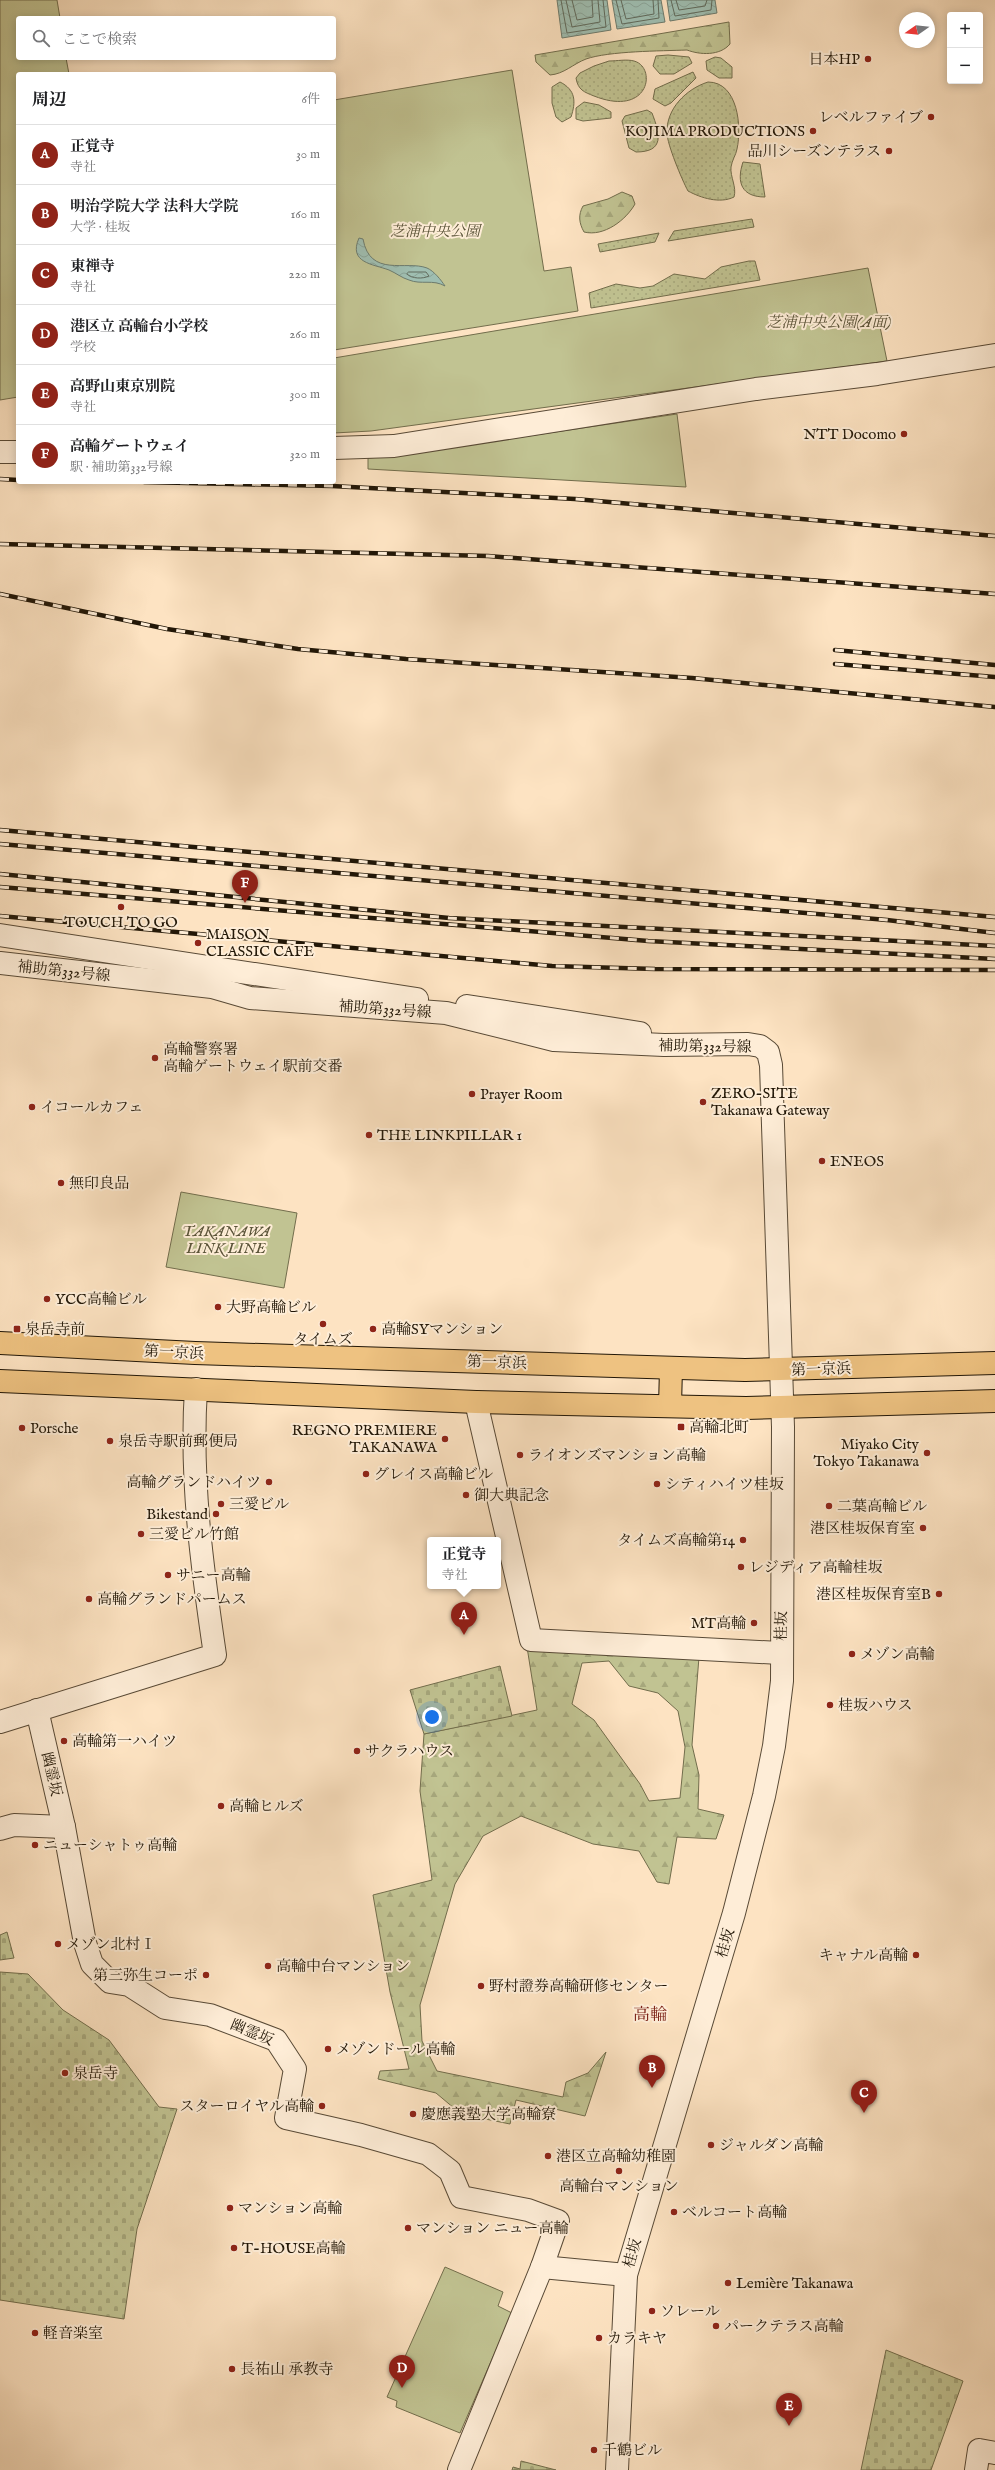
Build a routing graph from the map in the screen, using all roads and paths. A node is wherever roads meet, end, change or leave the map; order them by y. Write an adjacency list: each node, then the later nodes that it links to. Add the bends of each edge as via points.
1 (995, 355): 2 (street, via 877,374 756,389 416,443)
2 (336, 448)
3 (0, 452): 4 (street)
4 (16, 452)
5 (0, 934): 7 (street)
6 (0, 963): 7 (street, 補助第332号線, via 212,987 250,998 446,1014 554,1040 664,1045 748,1044 760,1046)
7 (768, 1052): 11 (street, 桂坂, via 771,1065)
8 (0, 1343): 10 (highway, 第一京浜, via 196,1353)
9 (995, 1363): 11 (highway, 第一京浜)
10 (671, 1368): 11 (highway, 第一京浜); 16 (highway)
11 (781, 1370): 17 (street, 桂坂)
12 (0, 1381): 13 (highway)
13 (196, 1389): 15 (highway); 19 (street, via 194,1423 199,1548 215,1654)
14 (995, 1401): 17 (highway)
15 (476, 1402): 16 (highway); 18 (street, via 531,1640)
16 (670, 1406): 17 (highway)
17 (782, 1408): 18 (street, 桂坂)
18 (780, 1653): 24 (street, 桂坂, via 780,1707 764,1796 734,1913)
19 (37, 1710): 20 (street); 21 (street, 幽霊坂)
20 (0, 1722)
21 (64, 1827): 22 (street, via 14,1825); 23 (street, 幽霊坂, via 84,1943 92,1964 110,1982 129,1985 165,2008 210,2015 276,2040 295,2069 286,2118 428,2154 450,2171 461,2197 528,2210 558,2221)
22 (0, 1829)
23 (542, 2267): 24 (street); 26 (street)
24 (626, 2274): 27 (street, 桂坂)
25 (995, 2453): 28 (street, via 979,2450)
26 (459, 2470)
27 (617, 2470)
28 (976, 2470)

